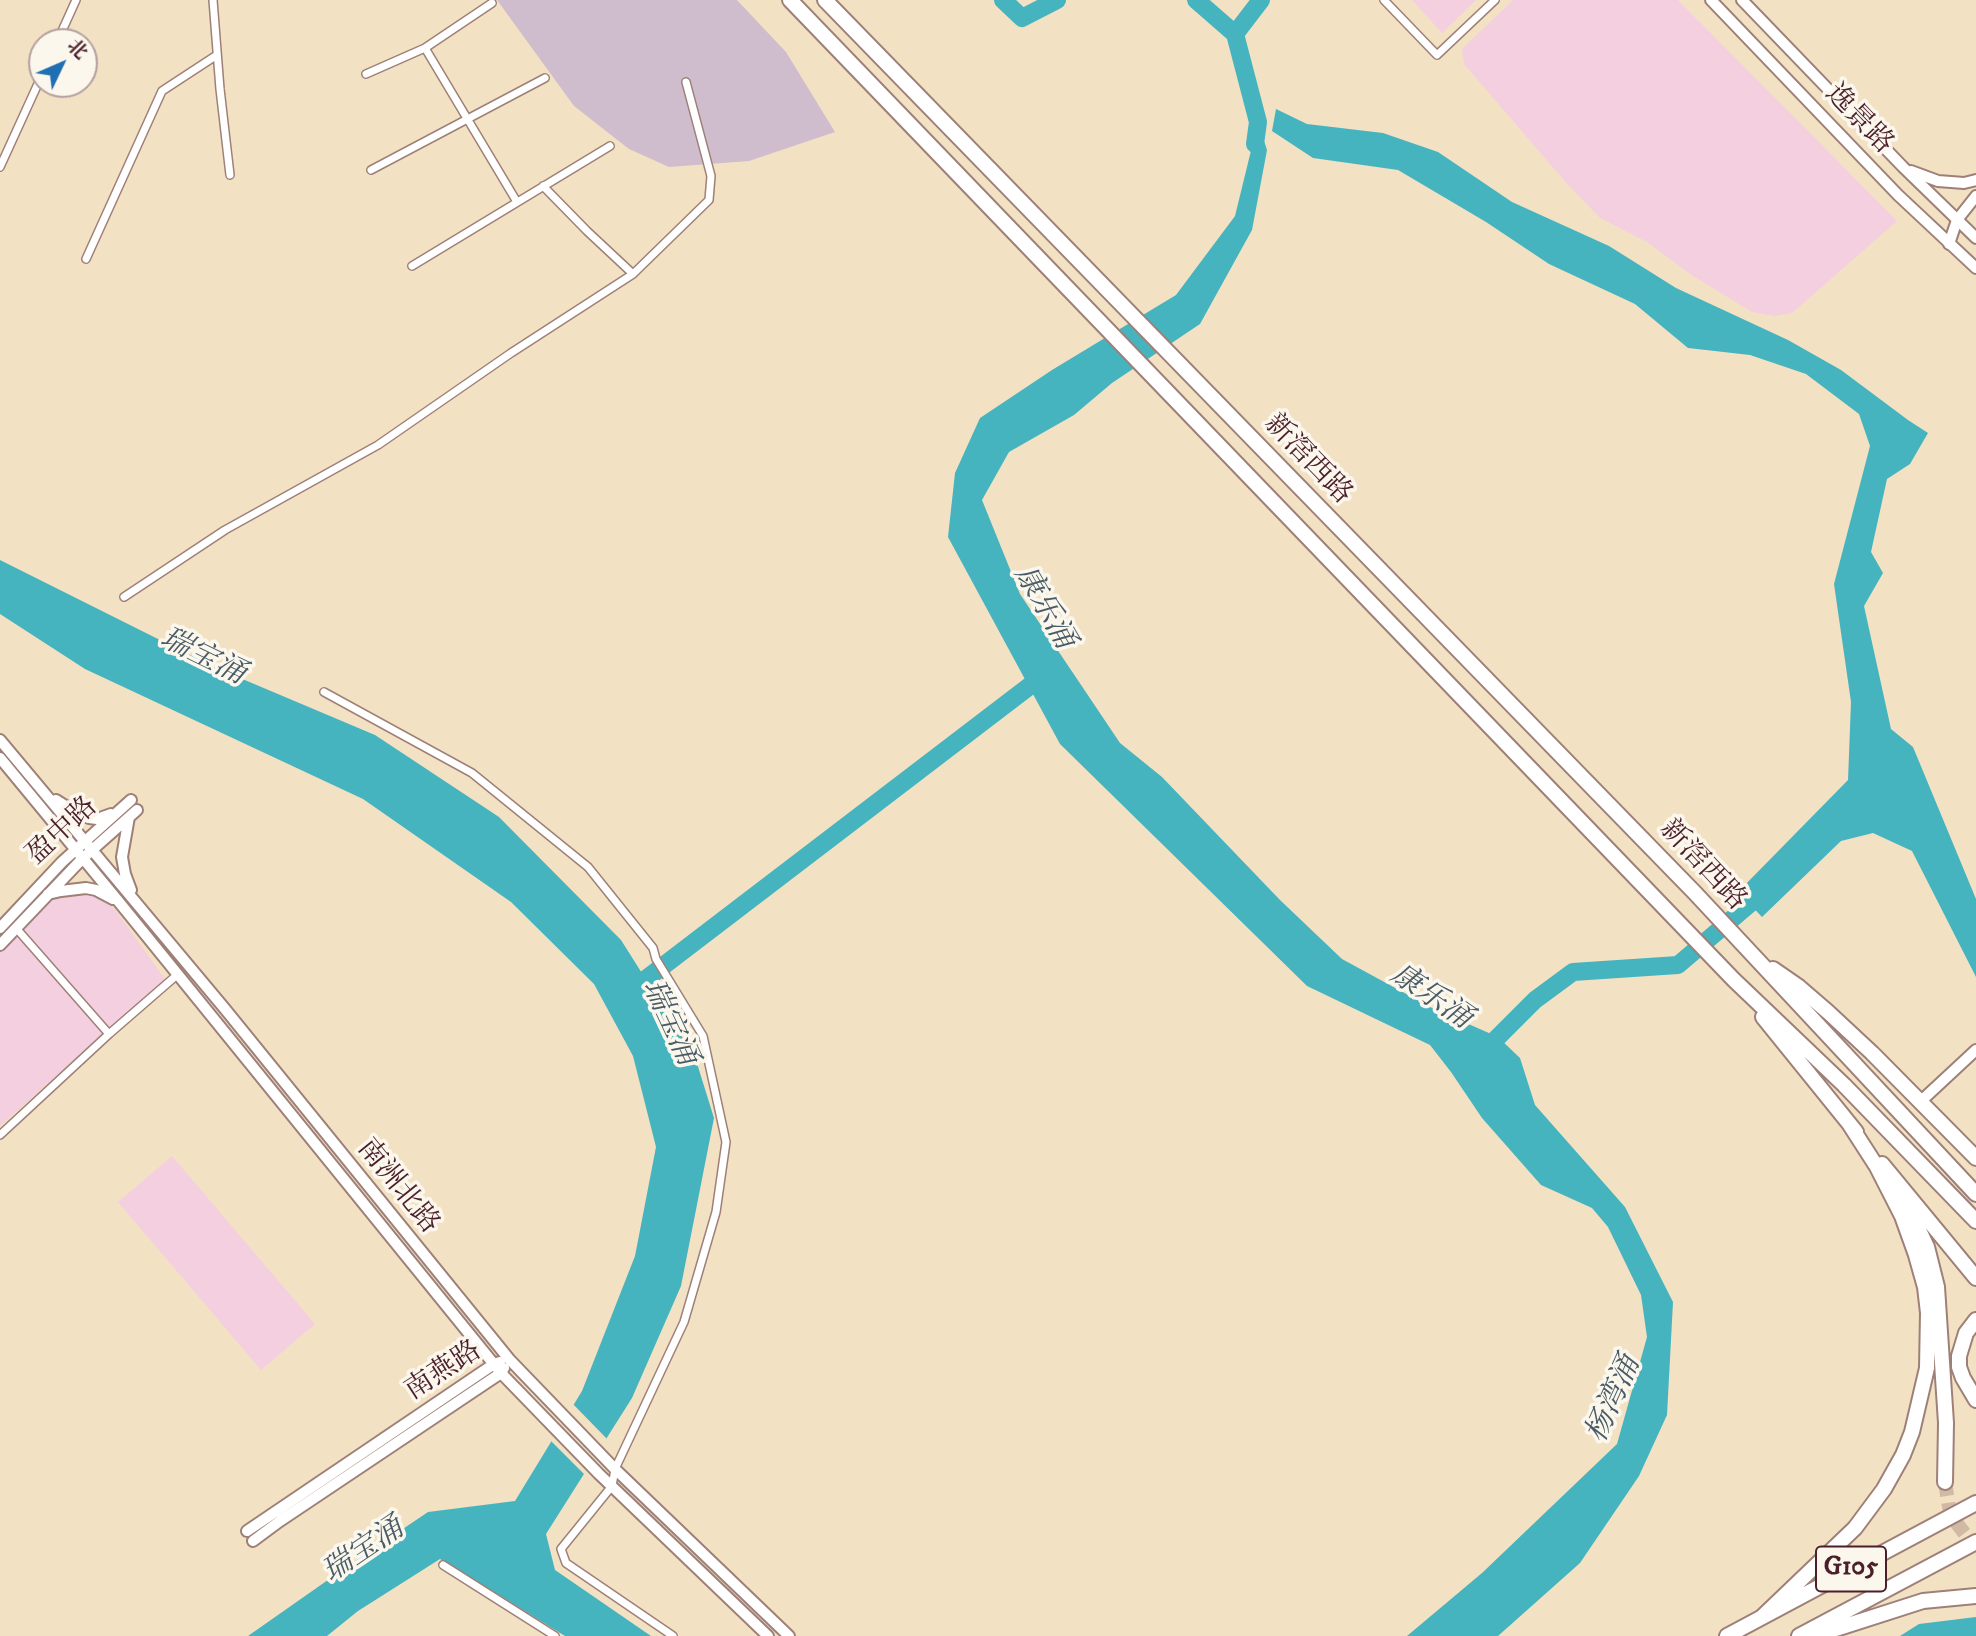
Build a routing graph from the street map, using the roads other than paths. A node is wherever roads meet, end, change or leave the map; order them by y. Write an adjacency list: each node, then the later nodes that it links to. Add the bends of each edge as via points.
1 (76, 0): 10 (street)
2 (213, 0): 12 (street)
3 (790, 0): 51 (highway, 新滘西路)
4 (825, 0): 49 (highway, 新滘西路)
5 (1384, 0): 6 (street, via 1437,55)
6 (1495, 0)
7 (1711, 0): 24 (main road, 逸景路)
8 (1742, 0): 20 (main road, 逸景路)
9 (492, 3): 11 (street)
10 (63, 28)
11 (425, 48): 13 (street); 17 (street)
12 (217, 55): 22 (street); 31 (street, via 162,91)
13 (366, 74)
14 (545, 78): 17 (street)
15 (686, 82): 34 (street, via 711,176 709,200)
16 (32, 98): 19 (street)
17 (467, 119): 21 (street); 27 (street)
18 (610, 146): 25 (street)
19 (0, 167)
20 (1903, 167): 23 (main road, via 1938,181); 24 (main road); 28 (main road, 逸景路)
21 (371, 170)
22 (230, 175)
23 (1976, 180)
24 (1886, 182): 30 (main road, 逸景路)
25 (543, 186): 27 (street); 34 (street)
26 (1976, 196): 28 (main road)
27 (517, 202): 32 (street)
28 (1957, 220): 29 (main road, 逸景路); 30 (main road)
29 (1974, 234): 30 (main road)
30 (1949, 244): 33 (main road, 逸景路)
31 (86, 259)
32 (411, 266)
33 (1976, 268)
34 (634, 274): 35 (street, via 379,445 225,530)
35 (124, 597)
36 (324, 692): 66 (street, via 472,773 588,867 653,948 704,1036 726,1142 716,1212 684,1322)
37 (0, 740): 39 (main road, 南洲北路)
38 (0, 758): 42 (main road, 南洲北路)
39 (45, 793): 40 (main road, via 89,818); 41 (main road, 南洲北路)
40 (130, 808): 41 (main road); 45 (main road, via 122,857)
41 (89, 845): 42 (main road); 45 (main road, 南洲北路)
42 (79, 853): 43 (main road, 盈中路); 44 (main road, 南洲北路); 46 (main road, 盈中路)
43 (47, 895): 44 (main road, via 86,888); 47 (main road, 盈中路)
44 (119, 902): 50 (main road, 南洲北路)
45 (136, 902): 62 (main road, 南洲北路)
46 (0, 928)
47 (16, 928): 48 (main road, 盈中路); 52 (street)
48 (0, 945)
49 (1752, 955): 54 (highway, via 1828,1012); 58 (highway)
50 (177, 975): 52 (street); 63 (main road, 南洲北路)
51 (1734, 980): 55 (highway); 59 (highway)
52 (109, 1034): 56 (street)
53 (1976, 1049): 54 (main road)
54 (1920, 1102): 57 (highway)
55 (1850, 1125): 60 (highway); 67 (highway, via 1910,1211 1934,1270 1947,1423); 73 (highway, via 1902,1216 1916,1255 1927,1300 1927,1368 1912,1432 1884,1489 1855,1528)
56 (0, 1135)
57 (1976, 1158)
58 (1976, 1194)
59 (1976, 1221)
60 (1976, 1278)
61 (1976, 1320): 65 (highway, via 1966,1333 1959,1367)
62 (509, 1359): 63 (main road, 南燕路); 64 (main road, 南燕路); 66 (main road, 南洲北路)
63 (494, 1364): 64 (main road, 南洲北路); 64 (main road, 南燕路, via 250,1536 280,1521)
64 (501, 1373): 68 (main road, 南洲北路)
65 (1976, 1400)
66 (615, 1469): 68 (street); 77 (main road, 南洲北路)
67 (1945, 1482)
68 (612, 1486): 74 (main road, 南洲北路); 76 (street, via 561,1549 566,1563)
69 (1976, 1503): 73 (highway, G105)
70 (1976, 1542): 79 (highway, G105)
71 (443, 1565): 75 (street)
72 (1976, 1596): 80 (highway, via 1923,1601)
73 (1762, 1618): 78 (highway, G105)
74 (764, 1634)
75 (555, 1636)
76 (673, 1636)
77 (789, 1636)
78 (1727, 1636)
79 (1799, 1636)
80 (1813, 1636)

